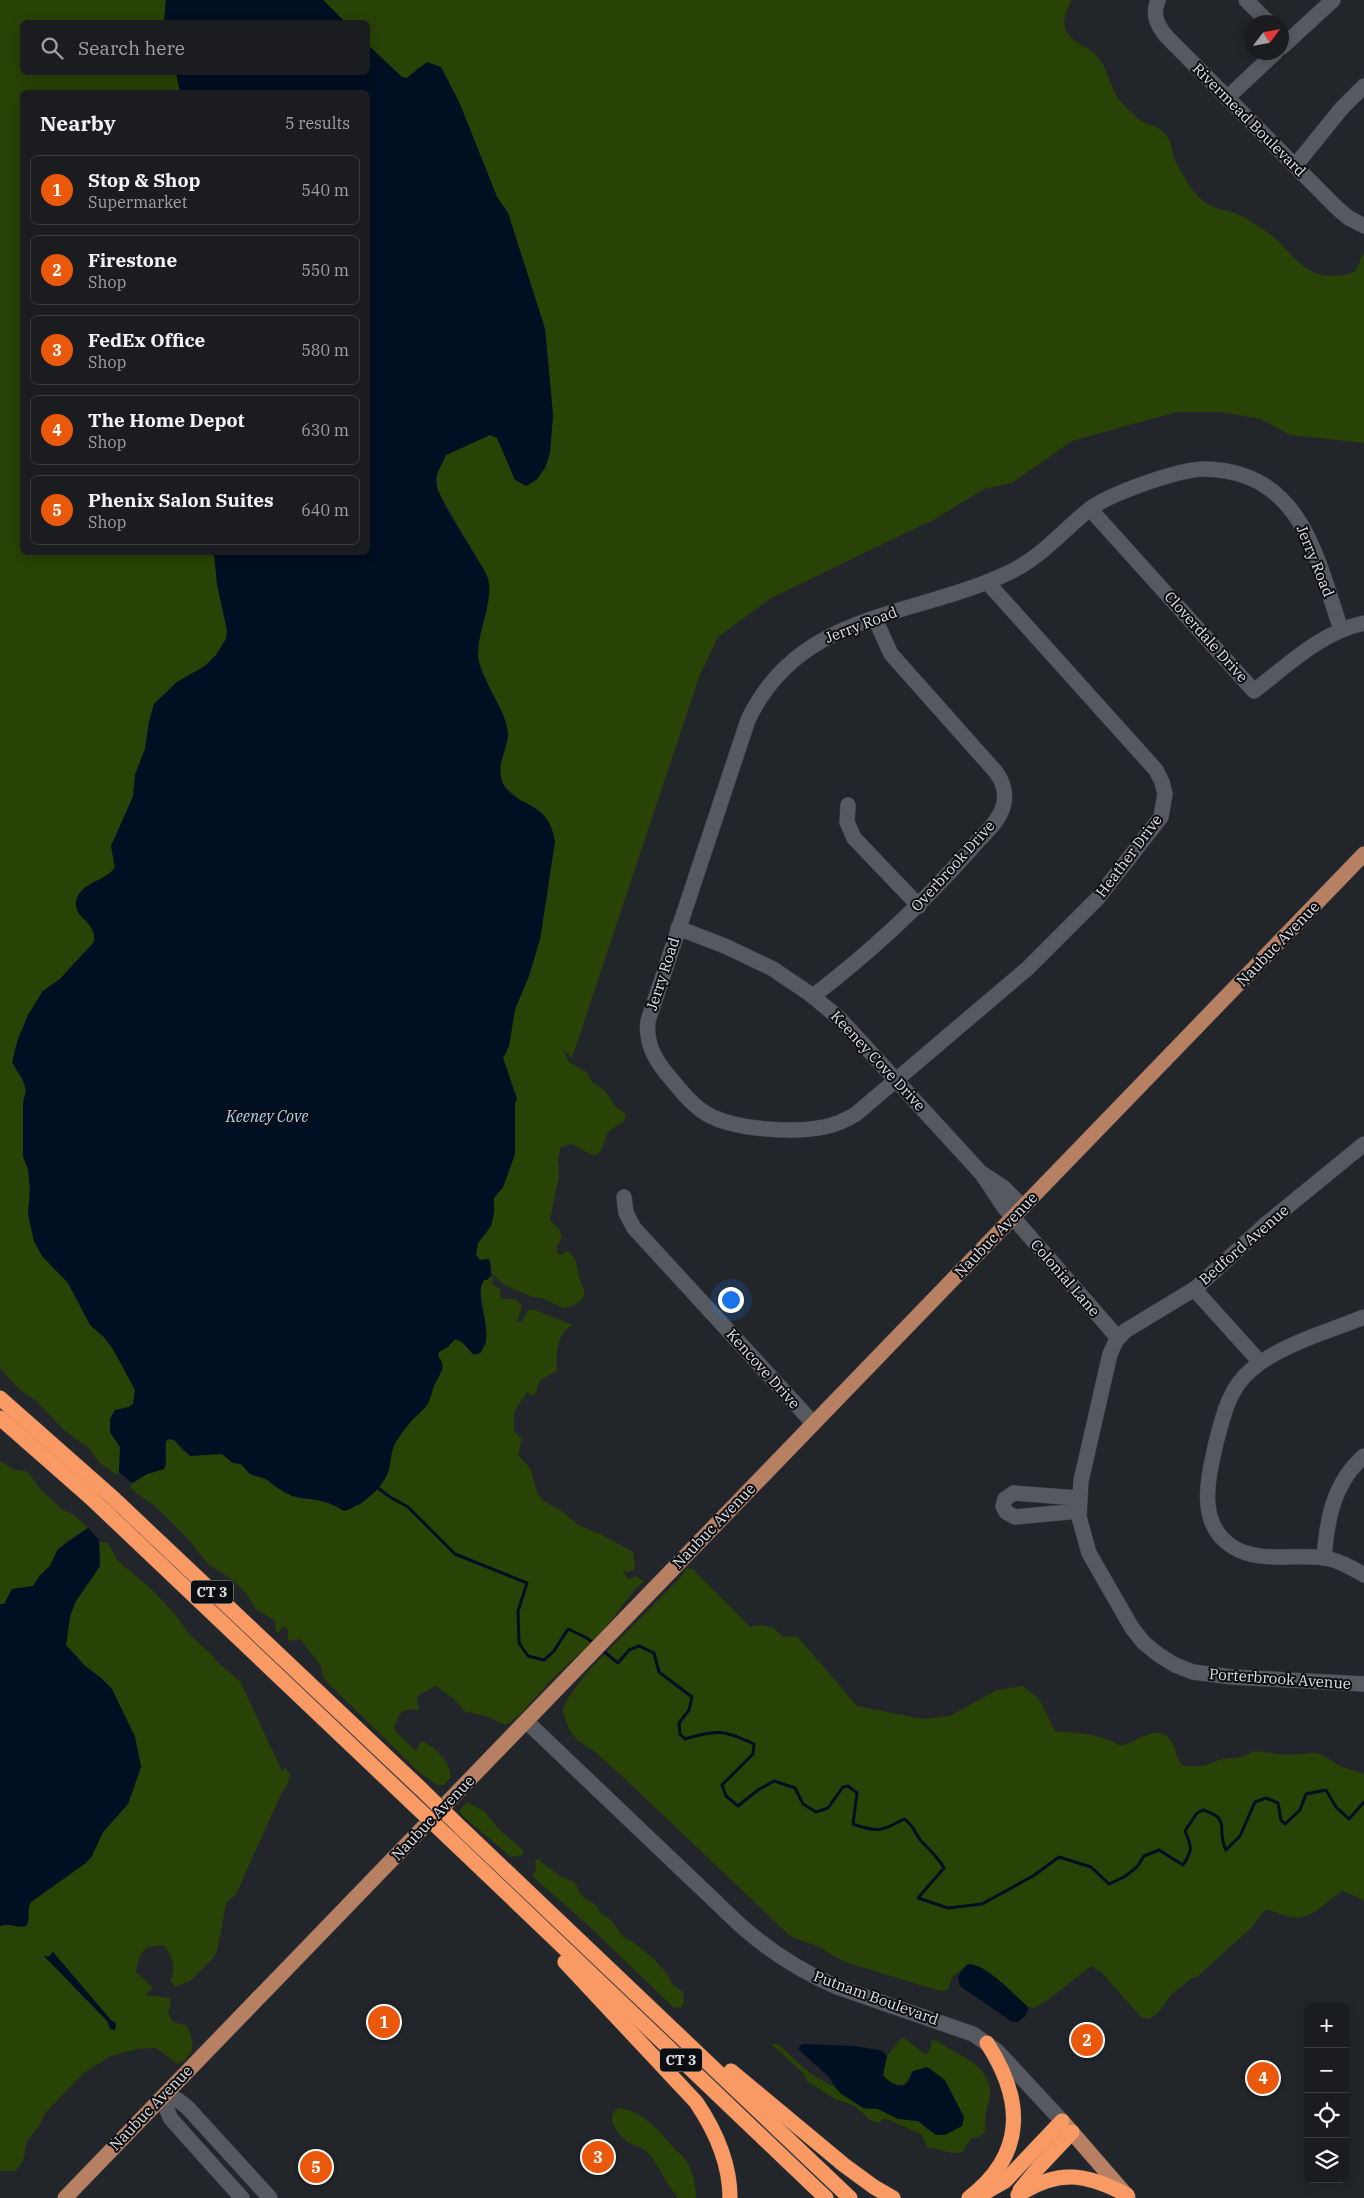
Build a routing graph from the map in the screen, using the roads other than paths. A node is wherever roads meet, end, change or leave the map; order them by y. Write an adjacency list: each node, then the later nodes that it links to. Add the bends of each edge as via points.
1 (1158, 0): 8 (street, Rivermead Boulevard, via 1155,15 1162,31)
2 (1246, 0): 4 (street)
3 (1332, 0): 5 (street)
4 (1261, 15)
5 (1289, 38)
6 (1267, 60): 8 (street)
7 (1364, 86): 9 (street)
8 (1227, 98): 9 (street, Rivermead Boulevard)
9 (1295, 166): 10 (street, Rivermead Boulevard, via 1343,214)
10 (1364, 226)
11 (1090, 509): 12 (street, Jerry Road, via 1027,564); 15 (street, Jerry Road, via 1113,495 1193,470 1224,470 1255,480 1281,498 1302,525); 15 (street, Cloverdale Drive, via 1254,691 1317,643)
12 (987, 582): 13 (street, Jerry Road); 21 (street, Heather Drive, via 1154,767 1164,788 1165,804 1161,817 1068,930)
13 (875, 619): 18 (street, Overbrook Drive, via 891,654 995,771 1004,792 1003,807 996,821); 19 (street, Jerry Road, via 838,631 810,646 782,669 761,697 743,733)
14 (1364, 623): 15 (street, Cloverdale Drive)
15 (1341, 629)
16 (848, 805): 18 (street, via 848,824 854,838)
17 (1364, 854): 24 (main road, Naubuc Avenue)
18 (919, 906): 20 (street, Overbrook Drive)
19 (678, 928): 20 (street, Keeney Cove Drive, via 750,957); 21 (street, Jerry Road, via 649,1017 648,1035 658,1064 701,1110 721,1121 744,1127 818,1128 856,1114)
20 (813, 996): 21 (street, Keeney Cove Drive, via 846,1024)
21 (897, 1080): 24 (street, Keeney Cove Drive, via 982,1174 1003,1187)
22 (1364, 1144): 25 (street, Bedford Avenue)
23 (624, 1197): 31 (street, Kencove Drive, via 626,1213 634,1228)
24 (1018, 1212): 27 (street, Colonial Lane); 31 (main road, Naubuc Avenue)
25 (1194, 1288): 27 (street, Bedford Avenue); 28 (street)
26 (1364, 1317): 28 (street)
27 (1118, 1338): 35 (street, Porterbrook Avenue, via 1110,1354 1081,1481 1079,1505 1081,1529 1089,1553 1125,1618 1144,1643 1167,1660 1189,1670 1217,1676)
28 (1260, 1362): 33 (street, via 1240,1381 1224,1411 1208,1482 1211,1519 1224,1539 1243,1552)
29 (0, 1398): 38 (highway, CT 3, bridge, via 111,1496)
30 (0, 1418): 37 (highway, CT 3, bridge, via 110,1516)
31 (813, 1423): 36 (main road, Naubuc Avenue)
32 (1364, 1456): 33 (street, via 1347,1474 1335,1495)
33 (1324, 1558): 34 (street)
34 (1364, 1575)
35 (1364, 1684)
36 (527, 1722): 39 (street, Putnam Boulevard, via 776,1956 816,1978 960,2028); 40 (main road, Naubuc Avenue)
37 (537, 1922): 48 (highway, via 557,1953 696,2102 721,2152); 49 (highway, CT 3)
38 (680, 2036): 50 (highway, CT 3); 51 (highway, via 707,2050 844,2165)
39 (987, 2043): 41 (street, Putnam Boulevard, via 1010,2062); 52 (highway, via 1009,2086 1015,2123 997,2170)
40 (164, 2095): 45 (main road, Naubuc Avenue); 46 (street, via 171,2120); 47 (street, via 188,2108)
41 (1062, 2121): 42 (main road, Putnam Boulevard); 53 (highway, via 1005,2181)
42 (1072, 2132): 43 (highway); 44 (main road, Putnam Boulevard)
43 (1016, 2196): 44 (highway, via 1047,2180 1074,2176 1101,2182)
44 (1128, 2196)
45 (65, 2198)
46 (242, 2198)
47 (270, 2198)
48 (730, 2198)
49 (826, 2198)
50 (850, 2198)
51 (893, 2198)
52 (969, 2198)
53 (974, 2198)

